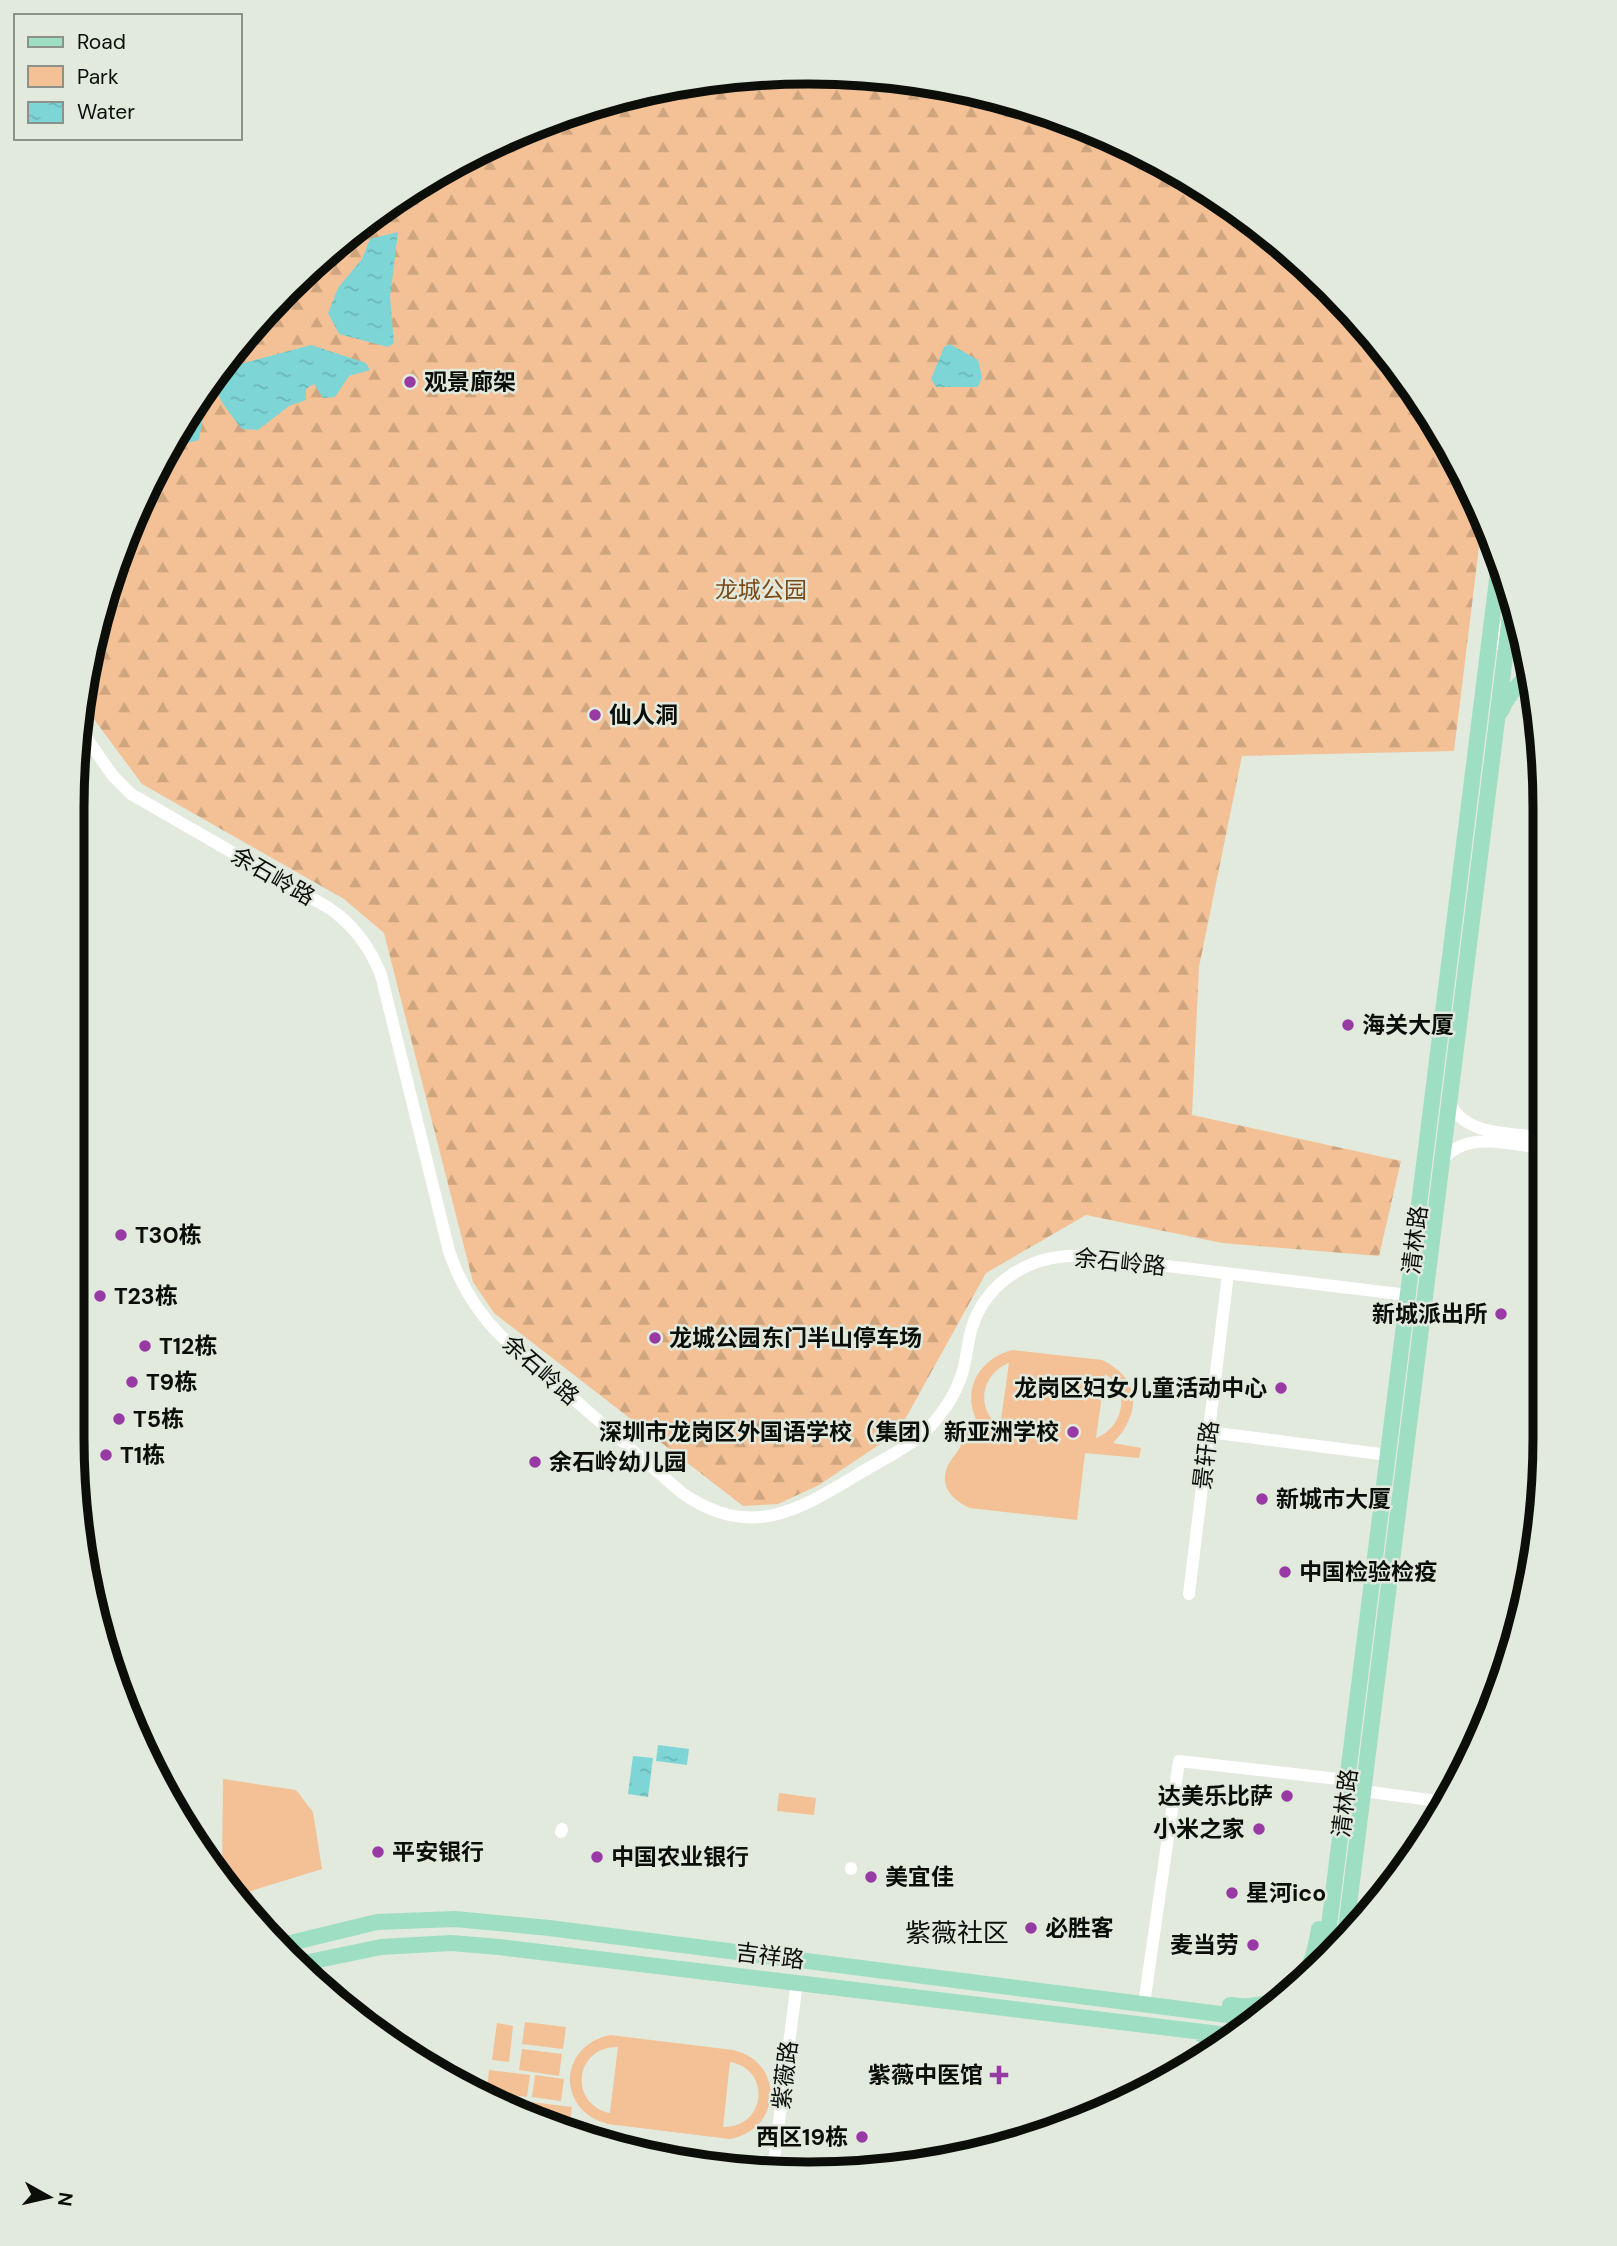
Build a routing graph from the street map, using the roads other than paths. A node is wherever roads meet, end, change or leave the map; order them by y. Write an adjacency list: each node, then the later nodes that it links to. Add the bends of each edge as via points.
1 (1497, 582): 4 (main road, 清林路)
2 (1508, 622): 4 (street)
3 (1510, 629): 5 (main road, 清林路)
4 (1490, 635): 5 (street); 15 (main road, 清林路)
5 (1506, 649): 6 (street); 8 (main road, 清林路)
6 (1515, 651)
7 (1521, 681): 8 (main road)
8 (1496, 723): 10 (main road, 清林路)
9 (88, 740): 14 (street, 余石岭路, via 131,794 329,908 357,932 381,975 449,1251 466,1291 501,1336 682,1493 703,1506 739,1516 787,1512 916,1440 941,1415 953,1394 980,1308 1004,1280 1024,1267 1071,1255)
10 (1449, 1102): 11 (street, via 1454,1113 1475,1127); 13 (main road, 清林路)
11 (1533, 1136)
12 (1533, 1147): 13 (street, via 1473,1142 1450,1151)
13 (1442, 1161): 20 (main road, 清林路)
14 (1228, 1274): 15 (street, 余石岭路); 16 (street, 景轩路)
15 (1408, 1295): 17 (main road, 清林路)
16 (1209, 1432): 17 (street); 18 (street, 景轩路)
17 (1388, 1455): 19 (main road, 清林路)
18 (1189, 1594)
19 (1348, 1780): 22 (main road, 清林路); 33 (street, via 1178,1761)
20 (1363, 1791): 21 (street); 23 (main road, 清林路)
21 (1436, 1801)
22 (1340, 1843): 23 (main road, via 1342,1891); 24 (main road, 清林路)
23 (1353, 1873): 25 (main road, 清林路)
24 (1332, 1902): 29 (main road, 清林路); 30 (main road, via 1321,1917)
25 (1349, 1906): 26 (main road); 27 (main road, 清林路)
26 (1352, 1916)
27 (1347, 1922)
28 (290, 1943): 33 (main road, 吉祥路, via 377,1922 455,1919)
29 (1327, 1944)
30 (1313, 1957)
31 (309, 1962): 32 (main road, 吉祥路, via 381,1947 451,1943)
32 (797, 1982): 37 (main road, 吉祥路); 40 (street, 紫薇路)
33 (1144, 2004): 35 (main road, 吉祥路)
34 (1258, 2005): 35 (main road, via 1224,2004)
35 (1197, 2011): 36 (main road, 吉祥路)
36 (1243, 2017)
37 (1196, 2031): 38 (main road, 吉祥路); 39 (main road)
38 (1219, 2034)
39 (1211, 2040)
40 (774, 2161)

